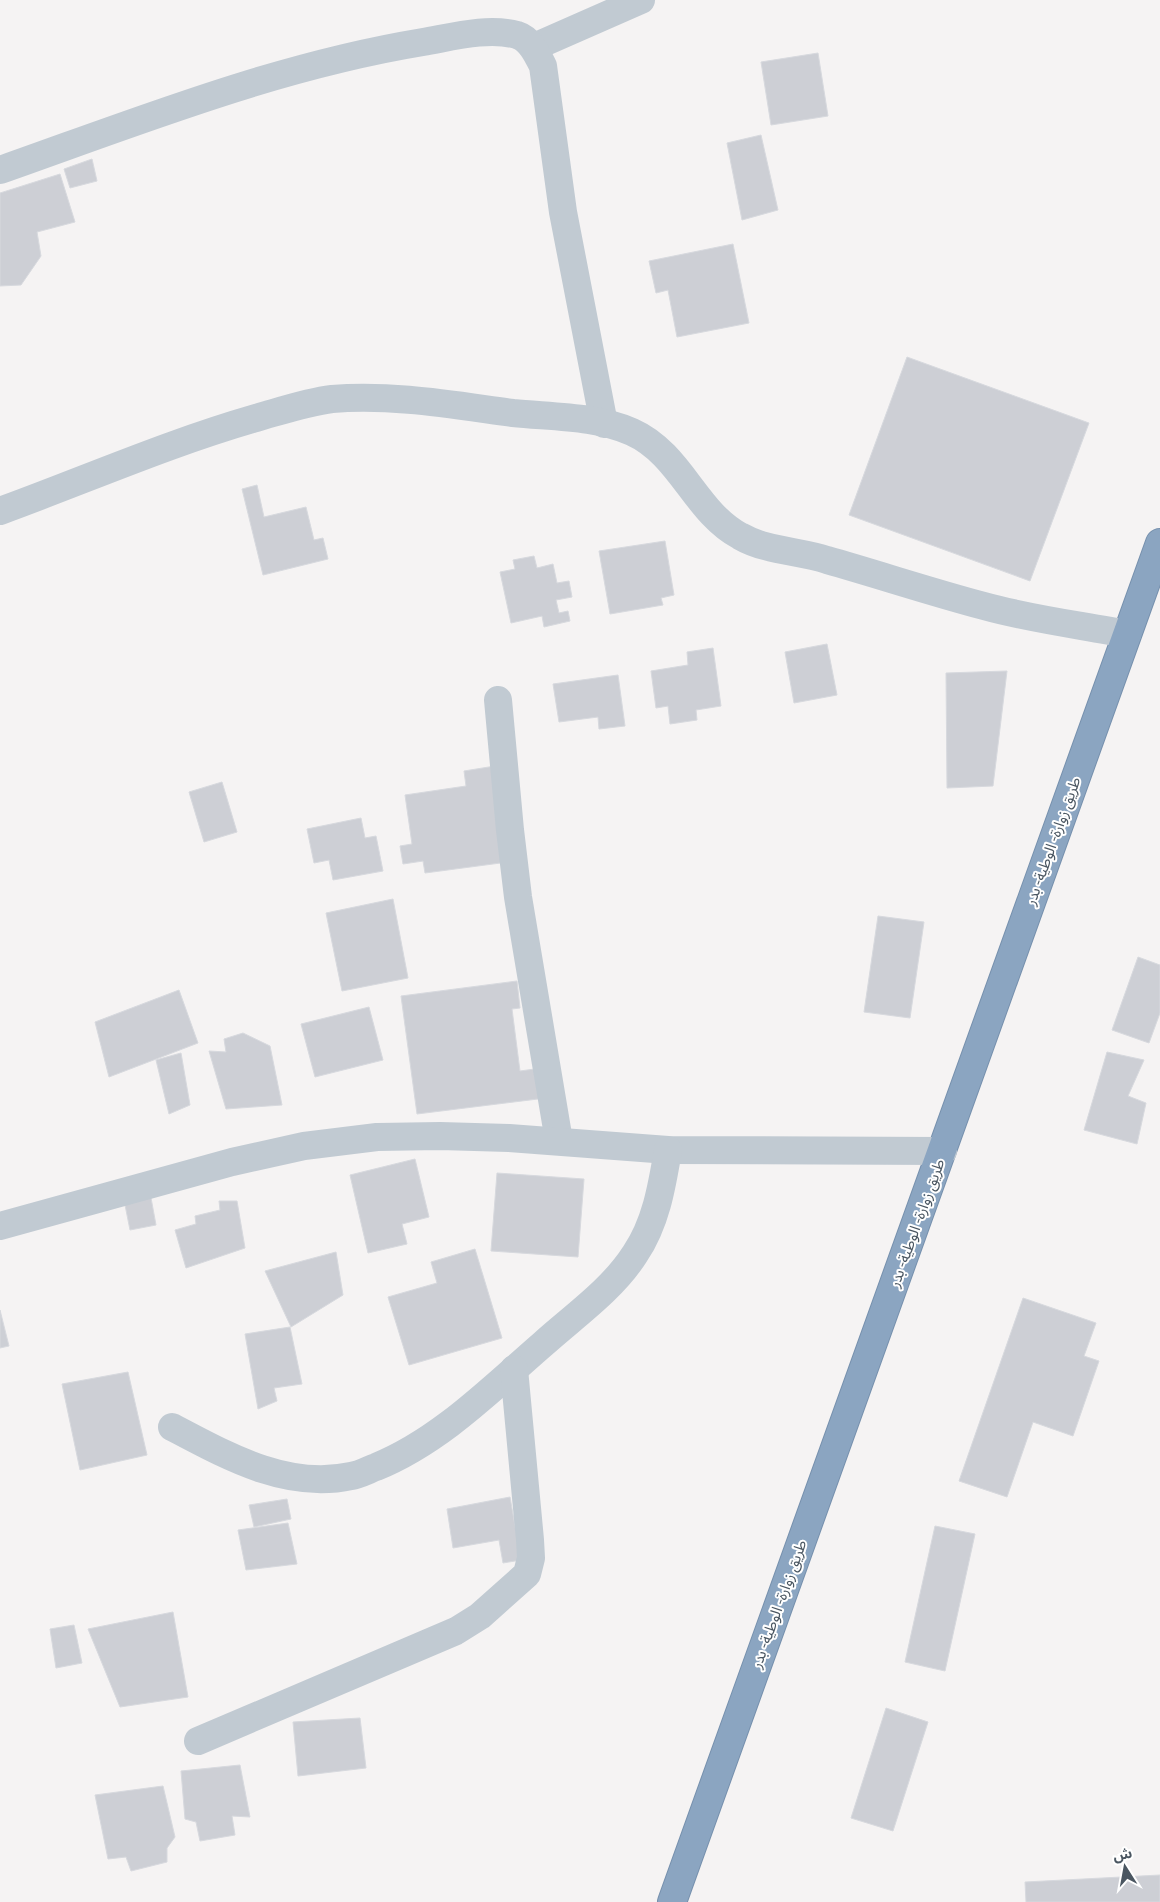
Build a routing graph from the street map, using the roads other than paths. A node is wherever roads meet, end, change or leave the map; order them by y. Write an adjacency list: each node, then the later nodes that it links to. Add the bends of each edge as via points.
1 (641, 0): 2 (street)
2 (534, 47): 3 (street, via 518,35 498,33 456,36 381,49 296,69 214,94); 4 (street, via 543,66 563,212)
3 (0, 170)
4 (604, 424): 5 (street, via 409,399 330,399 231,425); 7 (street, via 630,431 653,443 711,512 726,528 742,538 986,607)
5 (0, 512)
6 (1160, 543): 7 (highway, طريق زوارة- الوطية- بدر)
7 (1127, 634): 11 (highway, طريق زوارة- الوطية- بدر)
8 (498, 700): 9 (street, via 518,897)
9 (559, 1141): 10 (street); 12 (street, via 377,1137 304,1146 232,1162)
10 (668, 1150): 11 (street); 13 (street, via 660,1196 635,1254 610,1284)
11 (942, 1151): 16 (highway, طريق زوارة- الوطية- بدر)
12 (0, 1226)
13 (514, 1369): 14 (street, via 434,1436 399,1457 352,1476 314,1479 272,1473 226,1456); 15 (street, via 530,1540 531,1558 527,1574 480,1616 456,1631)
14 (172, 1427)
15 (198, 1742)
16 (672, 1902)

